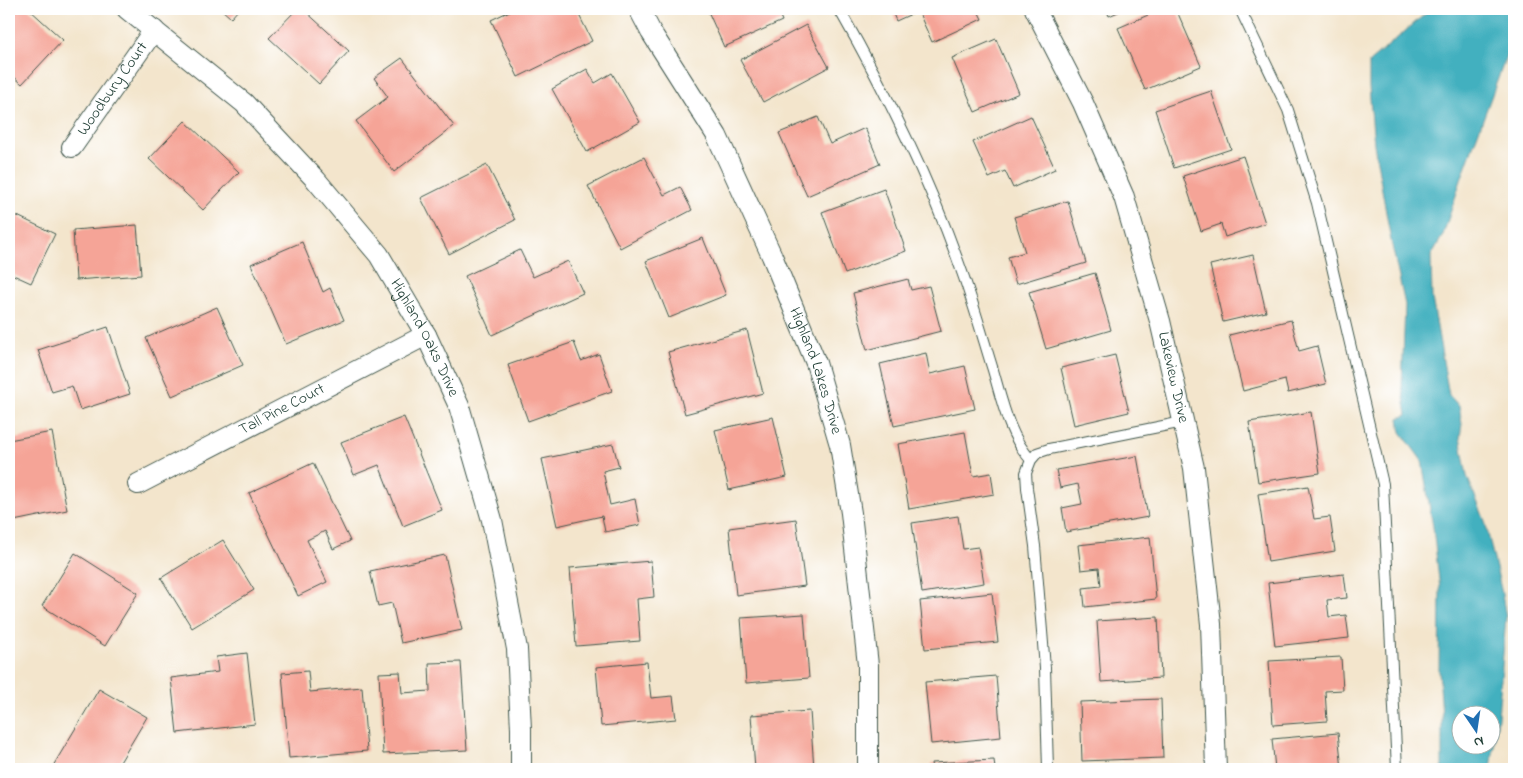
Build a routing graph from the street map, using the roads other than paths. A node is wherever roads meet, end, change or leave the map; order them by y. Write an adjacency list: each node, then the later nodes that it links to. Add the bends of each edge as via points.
1 (127, 9): 6 (street, Highland Oaks Drive)
2 (639, 9): 13 (street, Highland Lakes Drive, via 717,136 816,363 840,445 850,513 868,665)
3 (839, 9): 10 (lane, via 908,141 938,208 963,274 1005,412 1023,452)
4 (1035, 9): 9 (street, Lakeview Drive, via 1083,103 1124,197 1160,321)
5 (1240, 9): 16 (lane, via 1288,110 1318,203 1383,484)
6 (154, 30): 7 (street, Woodbury Court); 8 (street, Highland Oaks Drive, via 244,103 316,180 379,255)
7 (72, 147)
8 (426, 335): 11 (street, Tall Pine Court); 12 (street, Highland Oaks Drive, via 459,406 492,520 517,649)
9 (1183, 422): 10 (lane, via 1049,449 1037,453); 15 (street, Lakeview Drive, via 1194,468 1211,624)
10 (1031, 460): 14 (lane, via 1026,472 1045,668)
11 (138, 484)
12 (521, 769)
13 (868, 769)
14 (1048, 769)
15 (1216, 769)
16 (1397, 769)

